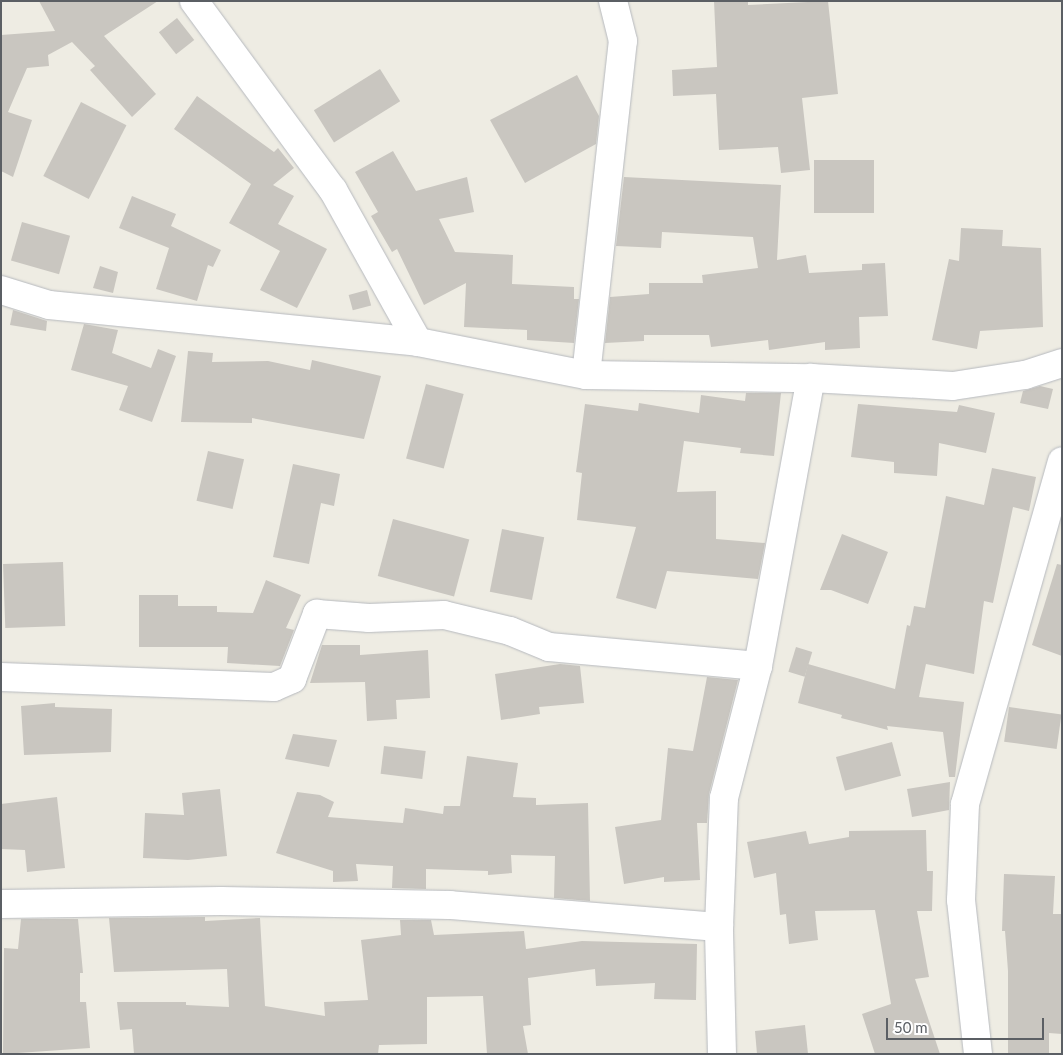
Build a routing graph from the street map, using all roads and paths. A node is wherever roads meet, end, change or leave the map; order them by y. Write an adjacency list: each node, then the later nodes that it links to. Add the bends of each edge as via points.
1 (194, 1): 4 (street, via 334,190)
2 (613, 1): 6 (street, via 623,41)
3 (1, 290): 4 (street, via 49,305)
4 (418, 342): 6 (street)
5 (1062, 362): 7 (street, via 1024,375 953,386)
6 (586, 375): 7 (street)
7 (811, 378): 9 (street)
8 (1062, 460): 14 (street, via 965,804 961,900)
9 (758, 666): 10 (street, via 549,647 510,631 444,615 369,618 317,614 292,679 284,685); 12 (street, via 724,798)
10 (1, 677)
11 (1, 904): 12 (street, via 221,901 450,905)
12 (720, 927): 13 (street)
13 (722, 1054)
14 (978, 1054)

